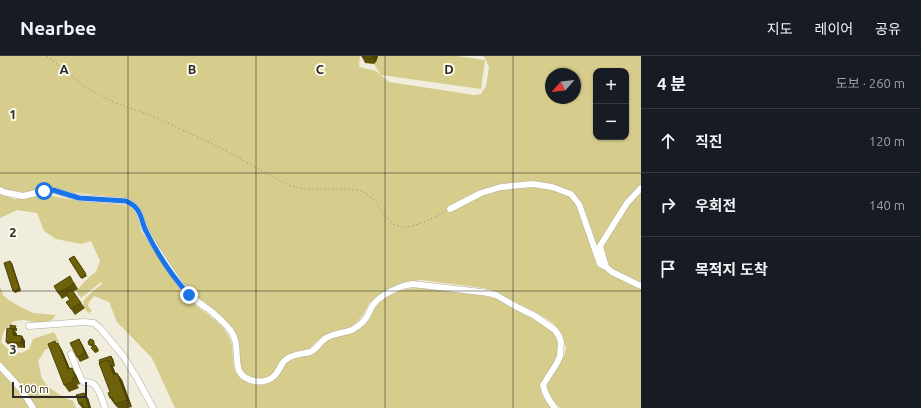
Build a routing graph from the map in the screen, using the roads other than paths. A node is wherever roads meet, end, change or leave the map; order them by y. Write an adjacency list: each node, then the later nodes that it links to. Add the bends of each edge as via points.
1 (641, 188): 4 (street, via 627,203 600,246)
2 (0, 190): 12 (street, via 23,196 53,190 79,198 126,201 132,204 139,212 157,251 181,286 228,327 234,336 238,369 244,378 262,382 270,379 278,372 285,359 309,352 326,338 352,330 366,318 372,305 379,299 390,291 412,284 496,295 555,330 561,342 560,356 543,385 545,394)
3 (450, 209): 4 (street, via 481,193 501,187 533,184 571,194 579,204 600,264)
4 (606, 267): 5 (street)
5 (641, 286)
6 (29, 326): 11 (street, via 94,323 124,357)
7 (71, 354): 10 (street, via 81,379 95,384)
8 (0, 366): 9 (street, via 21,388)
9 (33, 408)
10 (105, 408)
11 (153, 408)
12 (556, 408)

